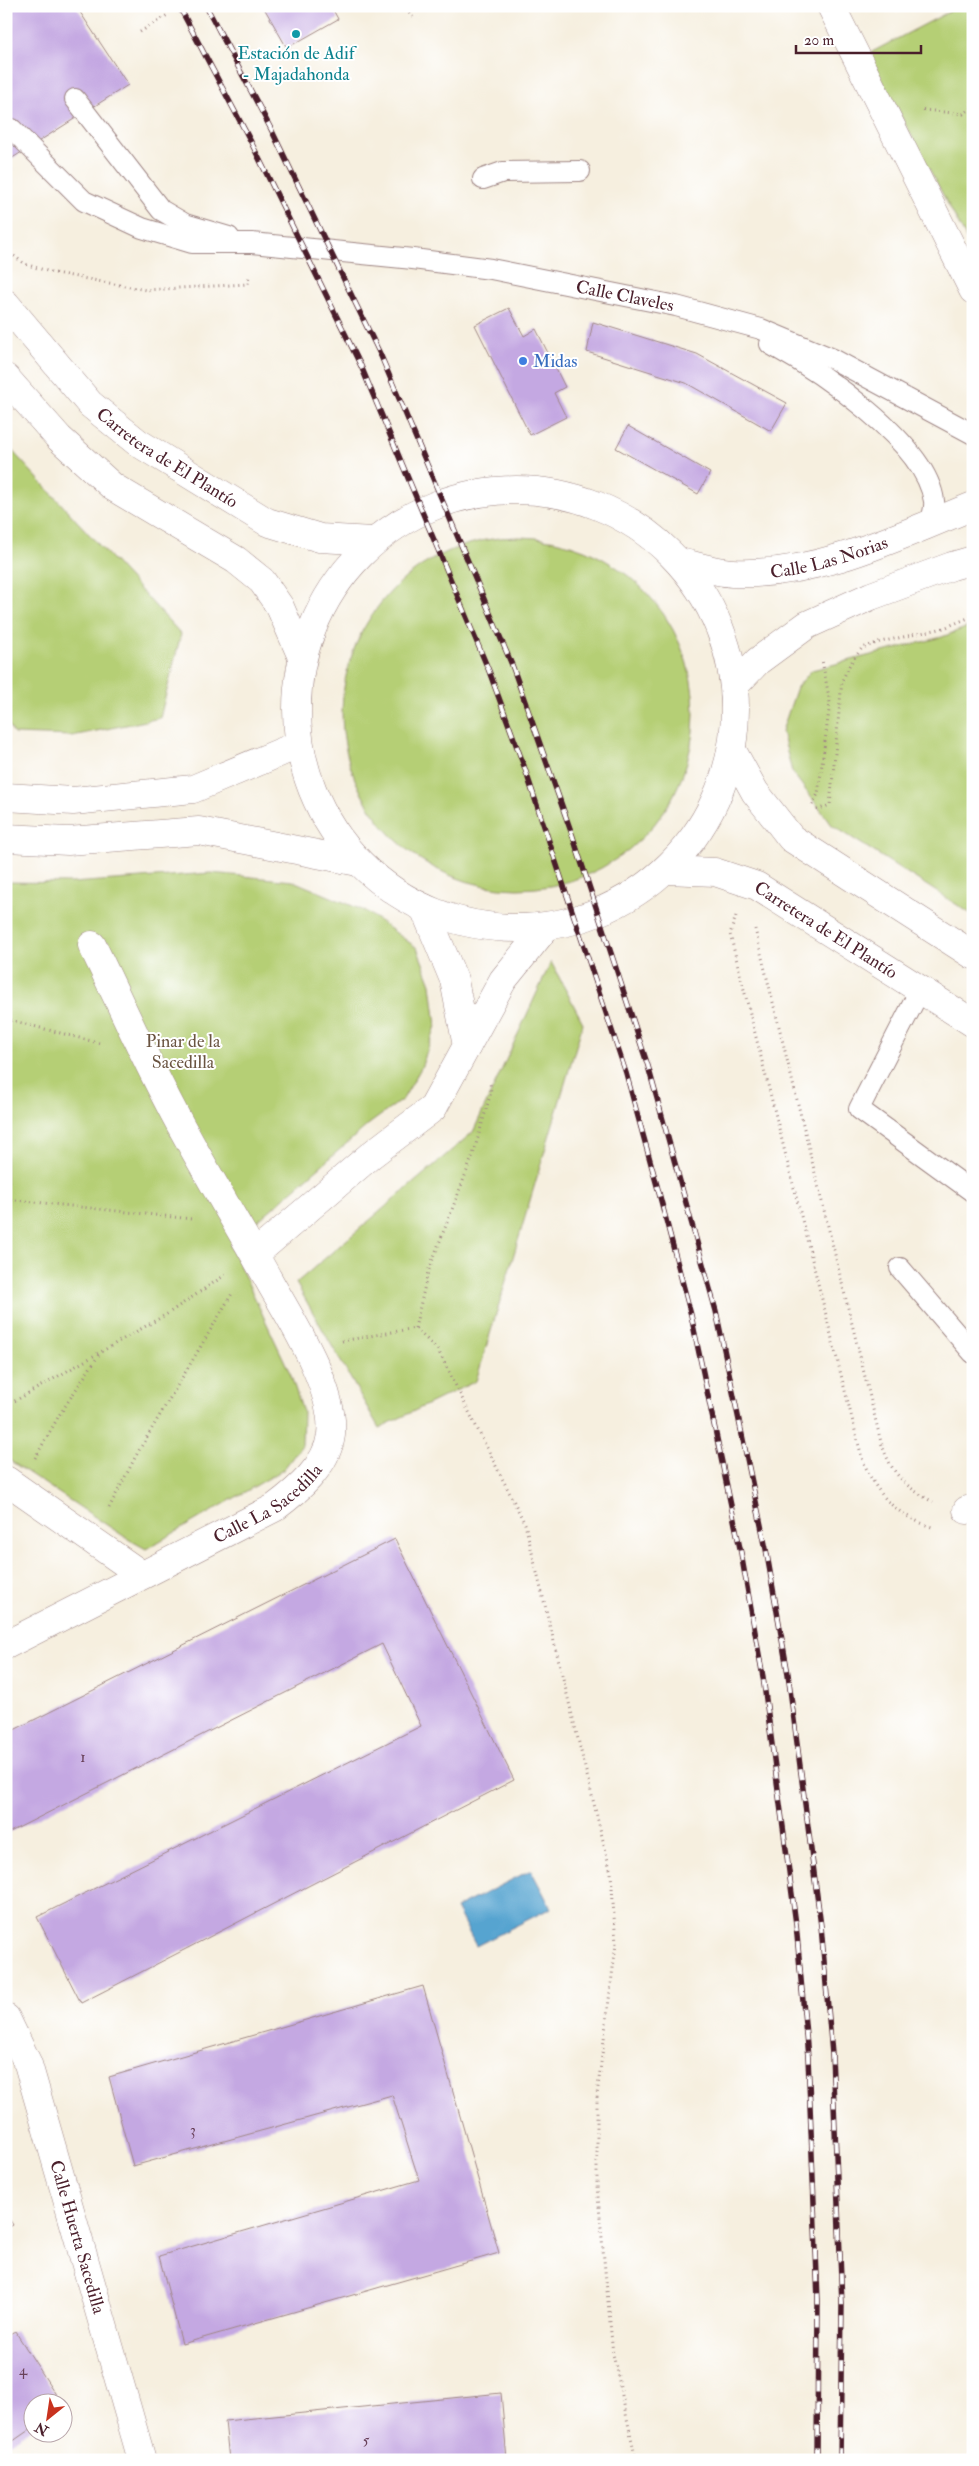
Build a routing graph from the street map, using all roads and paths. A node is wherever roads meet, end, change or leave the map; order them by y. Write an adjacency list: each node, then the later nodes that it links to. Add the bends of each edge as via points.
1 (402, 6): 4 (path)
2 (831, 6): 7 (main road)
3 (169, 14): 5 (path)
4 (414, 17)
5 (140, 32)
6 (75, 99): 12 (lane, via 161,210 185,224)
7 (882, 106): 8 (path, via 963,114); 14 (main road)
8 (973, 107)
9 (12, 129): 12 (lane, via 84,201 142,228 192,243)
10 (580, 171): 11 (lane, via 503,172)
11 (483, 178)
12 (252, 243): 13 (path, via 248,284 146,290 50,272 25,264); 16 (lane, Calle Claveles, via 491,269 676,306)
13 (6, 250)
14 (973, 290)
15 (6, 304): 21 (main road, Carretera de El Plantío, via 90,404 137,442 267,522 320,538)
16 (731, 322): 18 (lane, Calle Claveles, via 761,329 833,358); 20 (lane, via 827,379 910,452 929,482 934,502)
17 (6, 378): 26 (main road, via 59,438 113,487 236,560 262,580 280,607)
18 (973, 434)
19 (973, 506): 20 (main road, Calle Las Norias)
20 (930, 524): 23 (main road, Calle Las Norias, via 853,553 785,572 731,573)
21 (372, 541): 23 (main road, via 430,505 506,489 564,493 627,518); 26 (main road, via 327,593)
22 (973, 560): 25 (main road, via 871,596)
23 (680, 562): 27 (main road, via 718,619)
24 (973, 616): 32 (path, via 944,628 862,648 842,681 830,805)
25 (807, 625): 27 (main road, via 758,661); 31 (path, via 820,652 830,704 818,794)
26 (301, 656): 28 (main road, via 295,700)
27 (735, 685): 29 (main road)
28 (298, 745): 30 (main road, via 193,789 73,801); 34 (main road, via 319,808)
29 (733, 752): 35 (main road, via 709,816); 41 (main road, via 755,792 791,838)
30 (6, 797)
31 (810, 808)
32 (814, 811)
33 (6, 838): 34 (main road, via 68,841 198,831)
34 (358, 862): 37 (main road, via 389,888)
35 (667, 870): 36 (main road, Carretera de El Plantío, via 715,872); 39 (main road, via 611,908)
36 (757, 886): 42 (main road, Carretera de El Plantío); 59 (path, via 738,911 730,934 862,1458 871,1480 886,1500 909,1517)
37 (424, 908): 39 (main road, via 483,927); 45 (main road)
38 (754, 924): 58 (path, via 888,1464 912,1491 940,1505)
39 (546, 927): 45 (main road, via 503,980)
40 (92, 945): 46 (main road, Calle La Sacedilla)
41 (973, 955)
42 (920, 990): 44 (main road, Carretera de El Plantío); 47 (lane, via 859,1109)
43 (6, 1019): 46 (path)
44 (973, 1023)
45 (473, 1035): 50 (main road, via 433,1108 371,1155); 52 (path, via 491,1092 473,1155 428,1272)
46 (145, 1054): 49 (main road, Calle La Sacedilla, via 185,1134)
47 (973, 1192)
48 (6, 1199): 49 (path, via 166,1218)
49 (236, 1221): 50 (main road, Calle La Sacedilla)
50 (255, 1254): 53 (main road, Calle La Sacedilla); 54 (path, via 167,1314); 60 (path, via 138,1452)
51 (900, 1268): 55 (lane)
52 (415, 1328): 53 (path); 65 (path, via 438,1350 525,1524 611,1873 616,1944 597,2095 597,2186 613,2354)
53 (306, 1347): 61 (main road, Calle La Sacedilla, via 327,1396 331,1435 324,1457 296,1491 274,1508)
54 (100, 1352): 56 (path); 57 (path)
55 (973, 1353)
56 (6, 1406)
57 (12, 1484): 60 (main road)
58 (970, 1510)
59 (942, 1530)
60 (93, 1540): 61 (main road)
61 (142, 1576): 62 (main road, Calle La Sacedilla)
62 (6, 1645)
63 (6, 2018): 64 (main road, Calle Huerta Sacedilla, via 28,2064)
64 (142, 2460)
65 (636, 2460)

